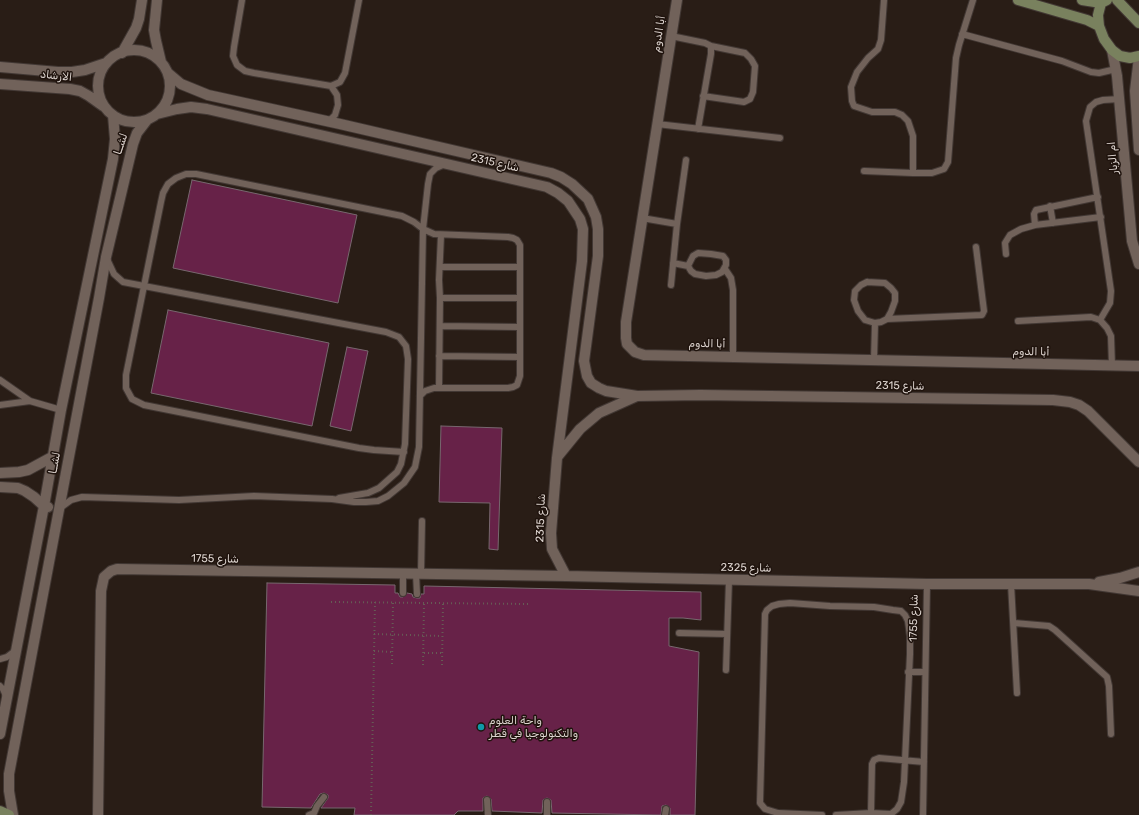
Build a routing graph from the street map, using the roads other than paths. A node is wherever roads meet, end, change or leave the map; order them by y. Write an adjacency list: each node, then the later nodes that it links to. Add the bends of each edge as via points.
1 (142, 0): 19 (street, via 136,28)
2 (157, 0): 21 (street, via 154,30)
3 (242, 0): 27 (lane, via 233,56 237,65 254,74)
4 (359, 0): 27 (lane, via 345,73 340,82)
5 (677, 0): 16 (street, أبا الدوم)
6 (884, 0): 44 (lane, via 881,40 878,49 857,72 851,87 852,101 854,106 872,112 895,112 908,121 913,136)
7 (973, 0): 15 (lane)
8 (1018, 0): 14 (street, via 1087,20)
9 (1082, 0): 12 (street)
10 (1117, 0): 13 (street)
11 (1129, 0): 13 (street)
12 (1103, 1): 14 (street, via 1098,15)
13 (1136, 20)
14 (1099, 26): 18 (street)
15 (962, 34): 24 (lane, via 1062,61 1090,72 1099,73); 44 (lane, via 956,58 948,162 944,169 932,173)
16 (671, 36): 17 (lane); 36 (street, أبا الدوم)
17 (711, 46): 29 (lane); 29 (lane, via 745,53 751,59 755,66 753,92 750,100 744,102)
18 (1112, 50): 20 (street, via 1125,58); 24 (street, ام الزبار)
19 (122, 53): 21 (street, via 140,51); 22 (street)
20 (1139, 56): 28 (street)
21 (161, 62): 25 (street)
22 (106, 63): 23 (street, الارشاد, via 72,72); 31 (street, via 101,72 98,88)
23 (0, 67)
24 (1116, 69): 30 (street, ام الزبار)
25 (168, 73): 32 (street, via 170,92); 35 (street, شارع 2315, via 181,84 208,95)
26 (0, 84): 31 (street, الارشاد, via 80,91)
27 (331, 86): 35 (lane, via 337,95 338,105 335,115)
28 (1137, 91): 38 (street)
29 (703, 96): 37 (lane)
30 (1120, 99): 45 (lane, via 1096,102 1087,113 1086,121); 58 (street, ام الزبار, via 1132,241)
31 (105, 108): 33 (street)
32 (157, 114): 34 (street); 42 (street, شارع 2315, via 177,108 207,109)
33 (113, 116): 34 (street, via 129,122); 85 (street, لشــا, via 113,159)
34 (147, 120): 56 (street, لشــا, via 132,144)
35 (328, 122): 82 (street, شارع 2315, via 550,173 561,177 581,192 592,207 598,229 598,256 584,361 587,376 591,383 606,391)
36 (657, 124): 37 (lane); 48 (street, أبا الدوم)
37 (698, 129): 39 (lane)
38 (1138, 134): 40 (street)
39 (780, 138)
40 (1139, 150)
41 (686, 160): 50 (lane)
42 (444, 164): 52 (lane, via 433,171 428,180); 88 (street, شارع 2315, via 547,187 568,201 580,219 583,229 582,261)
43 (864, 171): 44 (lane)
44 (913, 173)
45 (1098, 198): 46 (lane); 47 (lane)
46 (1050, 206): 49 (lane); 51 (lane, via 1036,210)
47 (1101, 217): 49 (lane); 68 (lane, via 1111,291 1110,303)
48 (642, 218): 50 (lane); 75 (street, أبا الدوم, via 626,322 626,338 630,348 644,355)
49 (1053, 223): 51 (lane)
50 (677, 224): 57 (lane)
51 (1036, 225): 55 (lane, via 1010,235 1005,244)
52 (423, 229): 53 (lane); 64 (lane, via 402,216 186,174 168,184 163,192); 81 (lane)
53 (441, 235): 60 (lane); 61 (lane, via 513,238 520,244)
54 (976, 247): 67 (lane, via 984,311 982,315)
55 (1006, 254)
56 (106, 257): 64 (lane, via 114,274 123,282); 94 (street, لشــا)
57 (673, 263): 59 (lane); 63 (lane)
58 (1139, 264)
59 (688, 266): 62 (lane, via 695,274 706,276 716,275); 62 (lane, via 693,256 698,253 711,254 723,256 726,260)
60 (440, 267): 61 (lane); 65 (lane)
61 (520, 267): 66 (lane)
62 (725, 269): 75 (lane, via 733,284)
63 (671, 285)
64 (144, 287): 86 (lane, via 386,332 399,337 406,346 408,359); 86 (lane, via 125,382 128,394 138,403 359,448)
65 (440, 298): 66 (lane); 71 (lane)
66 (520, 298): 72 (lane)
67 (887, 319): 70 (lane); 70 (lane, via 894,301 894,293 885,283 867,282 855,291 854,300 865,320)
68 (1100, 320): 69 (lane, via 1091,316); 77 (lane, via 1111,336)
69 (1018, 322)
70 (875, 323): 76 (lane)
71 (440, 326): 72 (lane); 73 (lane)
72 (519, 327): 74 (lane)
73 (439, 356): 74 (lane); 80 (lane)
74 (520, 357): 80 (lane, via 519,380 513,387)
75 (733, 357): 76 (street, أبا الدوم)
76 (874, 360): 77 (street, أبا الدوم)
77 (1112, 366): 78 (street, أبا الدوم)
78 (1139, 366)
79 (0, 380): 83 (lane)
80 (439, 388): 81 (lane, via 429,389)
81 (420, 396): 92 (lane, via 417,458 415,467 404,483 388,496 378,500 354,502)
82 (638, 396): 88 (street, شارع 2315, via 599,413 580,429); 89 (street, شارع 2315, via 1062,401 1079,405 1088,411)
83 (30, 402): 84 (lane); 85 (lane)
84 (0, 405)
85 (61, 410): 87 (street, لشــا)
86 (404, 452): 92 (lane, via 397,472 379,488 368,493)
87 (52, 457): 90 (street, via 28,470); 93 (street, لشــا)
88 (557, 458): 99 (street, شارع 2315, via 550,533 555,556)
89 (1139, 462)
90 (0, 473)
91 (0, 487): 93 (street, via 18,488)
92 (332, 499): 94 (lane, via 254,496 179,500 82,497 71,500)
93 (44, 506): 94 (street); 110 (street, لشــا)
94 (59, 509): 128 (street, لشــا, via 9,774)
95 (422, 521): 98 (lane)
96 (1139, 572): 103 (street)
97 (403, 574): 98 (street, شارع 1755); 105 (lane); 129 (street, شارع 1755, via 124,568 107,574 101,591)
98 (418, 574): 99 (street, شارع 1755); 106 (lane)
99 (566, 576): 100 (street, شارع 2325)
100 (729, 580): 101 (street, شارع 2325); 109 (lane)
101 (926, 584): 102 (street, شارع 1755); 114 (lane, شارع 1755)
102 (1011, 584): 103 (street, شارع 1755); 107 (lane)
103 (1089, 584): 104 (street)
104 (1139, 591)
105 (403, 593)
106 (417, 594)
107 (1014, 623): 116 (lane); 119 (lane, via 1049,626 1107,678)
108 (679, 633): 109 (lane)
109 (727, 634): 112 (lane)
110 (16, 650): 111 (lane); 117 (street, لشــا)
111 (0, 660)
112 (726, 670)
113 (908, 672): 114 (lane); 120 (lane); 133 (lane, via 910,636 908,621 901,612 874,607 790,603 772,606 767,610 760,803 765,809 778,812)
114 (925, 672): 121 (lane, شارع 1755)
115 (0, 686): 117 (lane)
116 (1017, 693)
117 (7, 700): 118 (street, لشــا)
118 (0, 734)
119 (1111, 734)
120 (904, 760): 121 (lane); 126 (lane, via 904,782 898,810 891,814); 126 (lane, via 874,760)
121 (924, 762): 135 (lane, شارع 1755)
122 (324, 798): 130 (lane, via 314,813)
123 (487, 800): 131 (lane)
124 (547, 802): 132 (lane)
125 (0, 811): 127 (street)
126 (871, 813): 134 (lane)
127 (9, 815)
128 (13, 815)
129 (98, 815)
130 (309, 815)
131 (488, 815)
132 (547, 815)
133 (822, 815)
134 (836, 815)
135 (923, 815)

